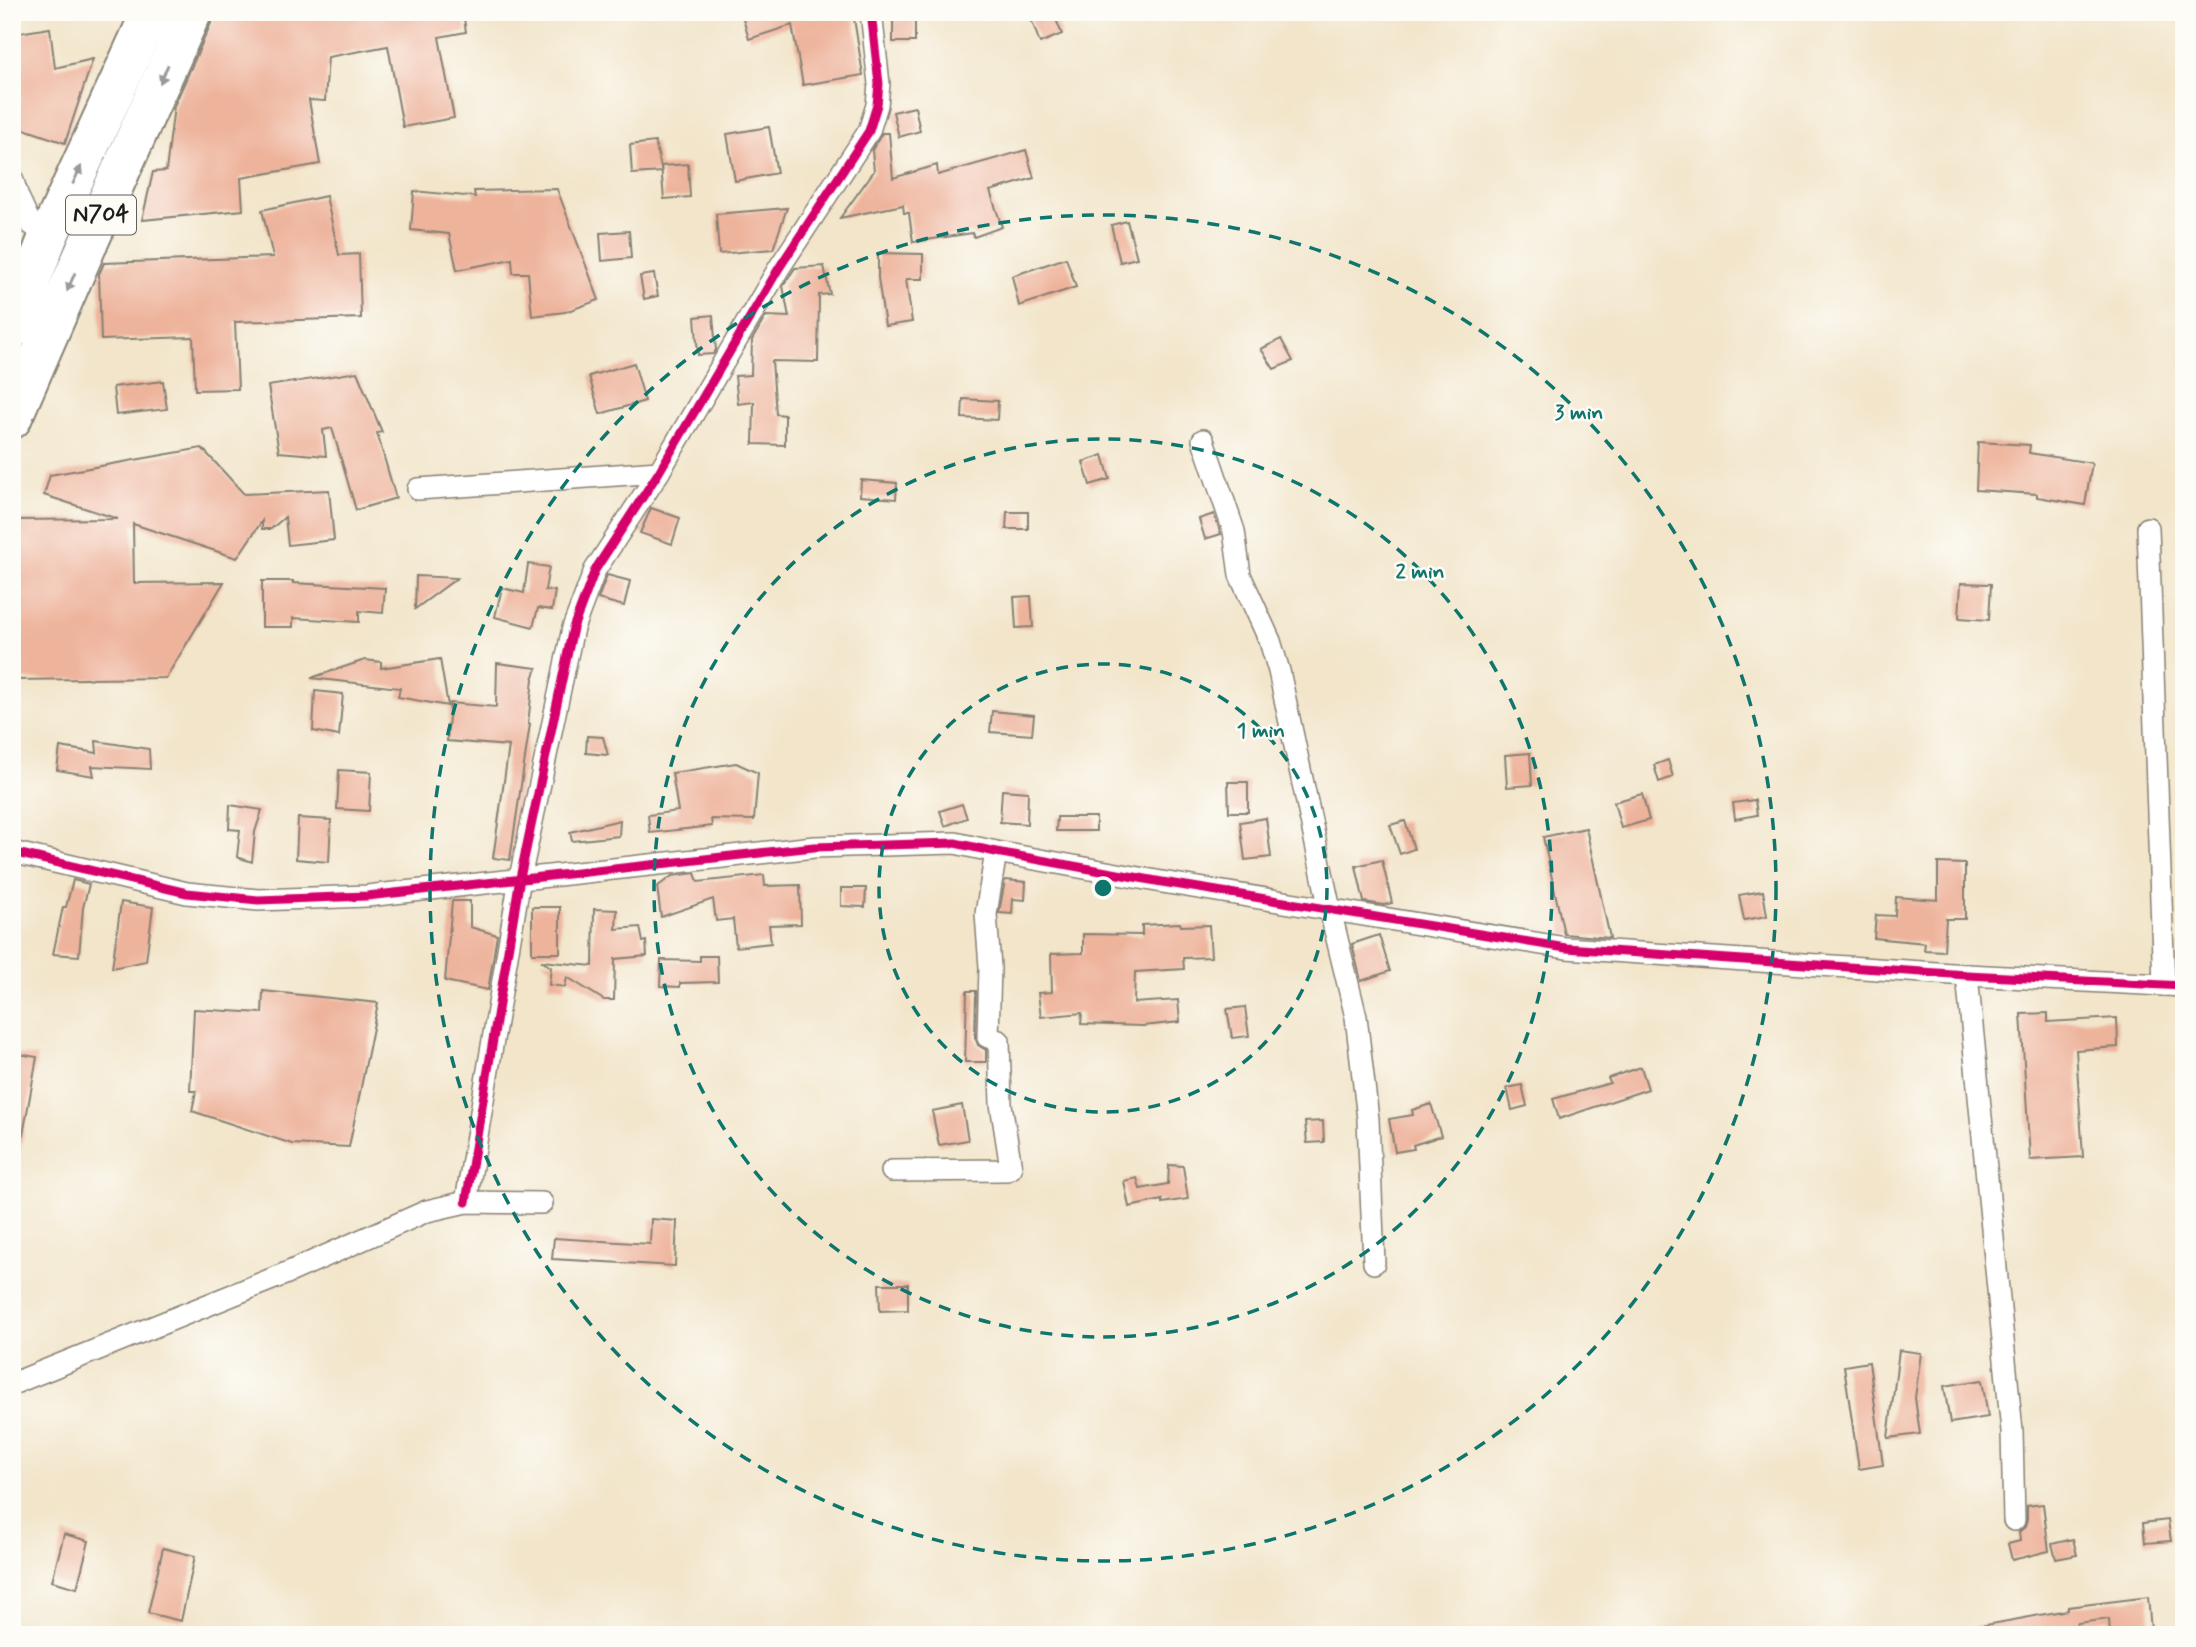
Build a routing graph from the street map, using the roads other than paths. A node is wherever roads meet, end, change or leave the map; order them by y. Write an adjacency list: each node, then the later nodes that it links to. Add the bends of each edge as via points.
1 (151, 12): 5 (highway, N704, one-way to 1)
2 (192, 12): 7 (highway, N704, one-way to 7)
3 (871, 12): 9 (street, via 879,83 869,131 779,268)
4 (12, 178): 5 (street, via 30,223)
5 (48, 237): 6 (highway, N704)
6 (12, 328)
7 (12, 419)
8 (1203, 440): 15 (street, via 1234,531 1240,575 1279,671)
9 (659, 472): 10 (street); 14 (street, via 595,570 573,628)
10 (418, 489)
11 (2148, 528): 17 (street)
12 (12, 852): 14 (street, via 187,893 258,900 367,896)
13 (996, 852): 14 (street, via 955,843 814,847); 15 (street); 18 (street, via 986,914 988,1037 999,1041 1001,1104 1011,1168)
14 (520, 878): 19 (street)
15 (1330, 910): 16 (street, via 1566,948); 21 (street, via 1356,1017 1368,1119)
16 (1967, 975): 17 (street); 23 (street, via 2011,1417)
17 (2174, 985)
18 (892, 1171)
19 (466, 1202): 20 (street); 22 (street, via 427,1211)
20 (542, 1203)
21 (1374, 1263)
22 (12, 1384)
23 (2014, 1521)

